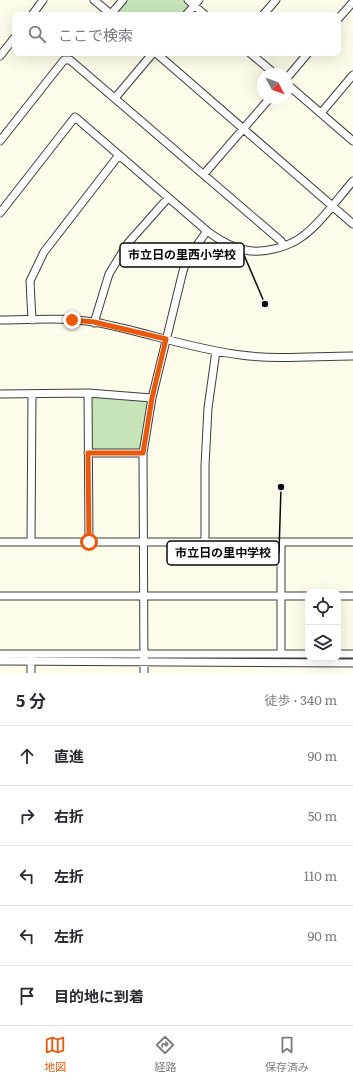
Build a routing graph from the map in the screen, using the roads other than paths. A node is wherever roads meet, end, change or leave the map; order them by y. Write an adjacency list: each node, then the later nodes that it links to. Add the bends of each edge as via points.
1 (43, 0): 8 (street)
2 (94, 0): 9 (street)
3 (123, 0): 10 (street)
4 (188, 0): 7 (street)
5 (276, 0): 13 (street)
6 (353, 2): 14 (street)
7 (196, 3): 11 (street); 12 (street)
8 (34, 12)
9 (108, 12)
10 (113, 12)
11 (188, 12)
12 (203, 12)
13 (266, 12)
14 (341, 16)
15 (12, 41): 16 (street)
16 (0, 56)
17 (151, 56): 25 (street)
18 (158, 56): 28 (street)
19 (254, 56): 21 (street)
20 (305, 56): 22 (street)
21 (268, 68)
22 (293, 71)
23 (353, 75): 27 (street)
24 (293, 89): 27 (street)
25 (115, 98): 29 (street, via 70,60 64,60); 32 (street)
26 (265, 104): 28 (street)
27 (321, 113): 30 (street)
28 (244, 128): 32 (street); 35 (street)
29 (0, 141)
30 (353, 141)
31 (119, 155): 34 (street); 36 (street, via 75,117); 41 (street, via 44,252 30,281)
32 (204, 174): 39 (street)
33 (353, 181): 35 (street)
34 (168, 198): 38 (street); 42 (street, via 128,243 109,274)
35 (333, 205): 37 (street); 39 (street, via 314,227 291,244)
36 (0, 213)
37 (353, 224)
38 (207, 231): 39 (street, via 220,241 246,251); 43 (street, via 182,270)
39 (284, 246)
40 (0, 320): 41 (street)
41 (32, 320): 42 (street)
42 (94, 322): 43 (street)
43 (166, 339): 44 (street); 49 (street)
44 (216, 351): 45 (street, via 273,358); 55 (street, via 208,408)
45 (353, 356)
46 (88, 393): 48 (street); 49 (street); 50 (street)
47 (0, 394): 48 (street)
48 (32, 394): 53 (street)
49 (152, 398): 51 (street)
50 (88, 453): 51 (street); 54 (street)
51 (143, 453): 57 (street)
52 (0, 542): 53 (street)
53 (31, 542): 54 (street)
54 (89, 542): 57 (street)
55 (205, 542): 57 (street); 58 (street)
56 (353, 542): 58 (street)
57 (143, 543): 60 (street)
58 (281, 543): 61 (street)
59 (0, 596): 60 (street)
60 (144, 596): 61 (street); 67 (street)
61 (282, 596): 62 (street); 68 (street)
62 (305, 596)
63 (341, 596): 64 (street)
64 (353, 596)
65 (31, 653): 66 (street); 67 (street); 73 (street)
66 (0, 654)
67 (144, 654): 68 (street); 74 (street)
68 (281, 654): 69 (street)
69 (305, 654)
70 (341, 654): 71 (street)
71 (353, 654)
72 (0, 662): 73 (street)
73 (31, 662): 74 (street); 76 (street)
74 (144, 662): 75 (street); 77 (street)
75 (353, 663)
76 (31, 673)
77 (144, 673)

